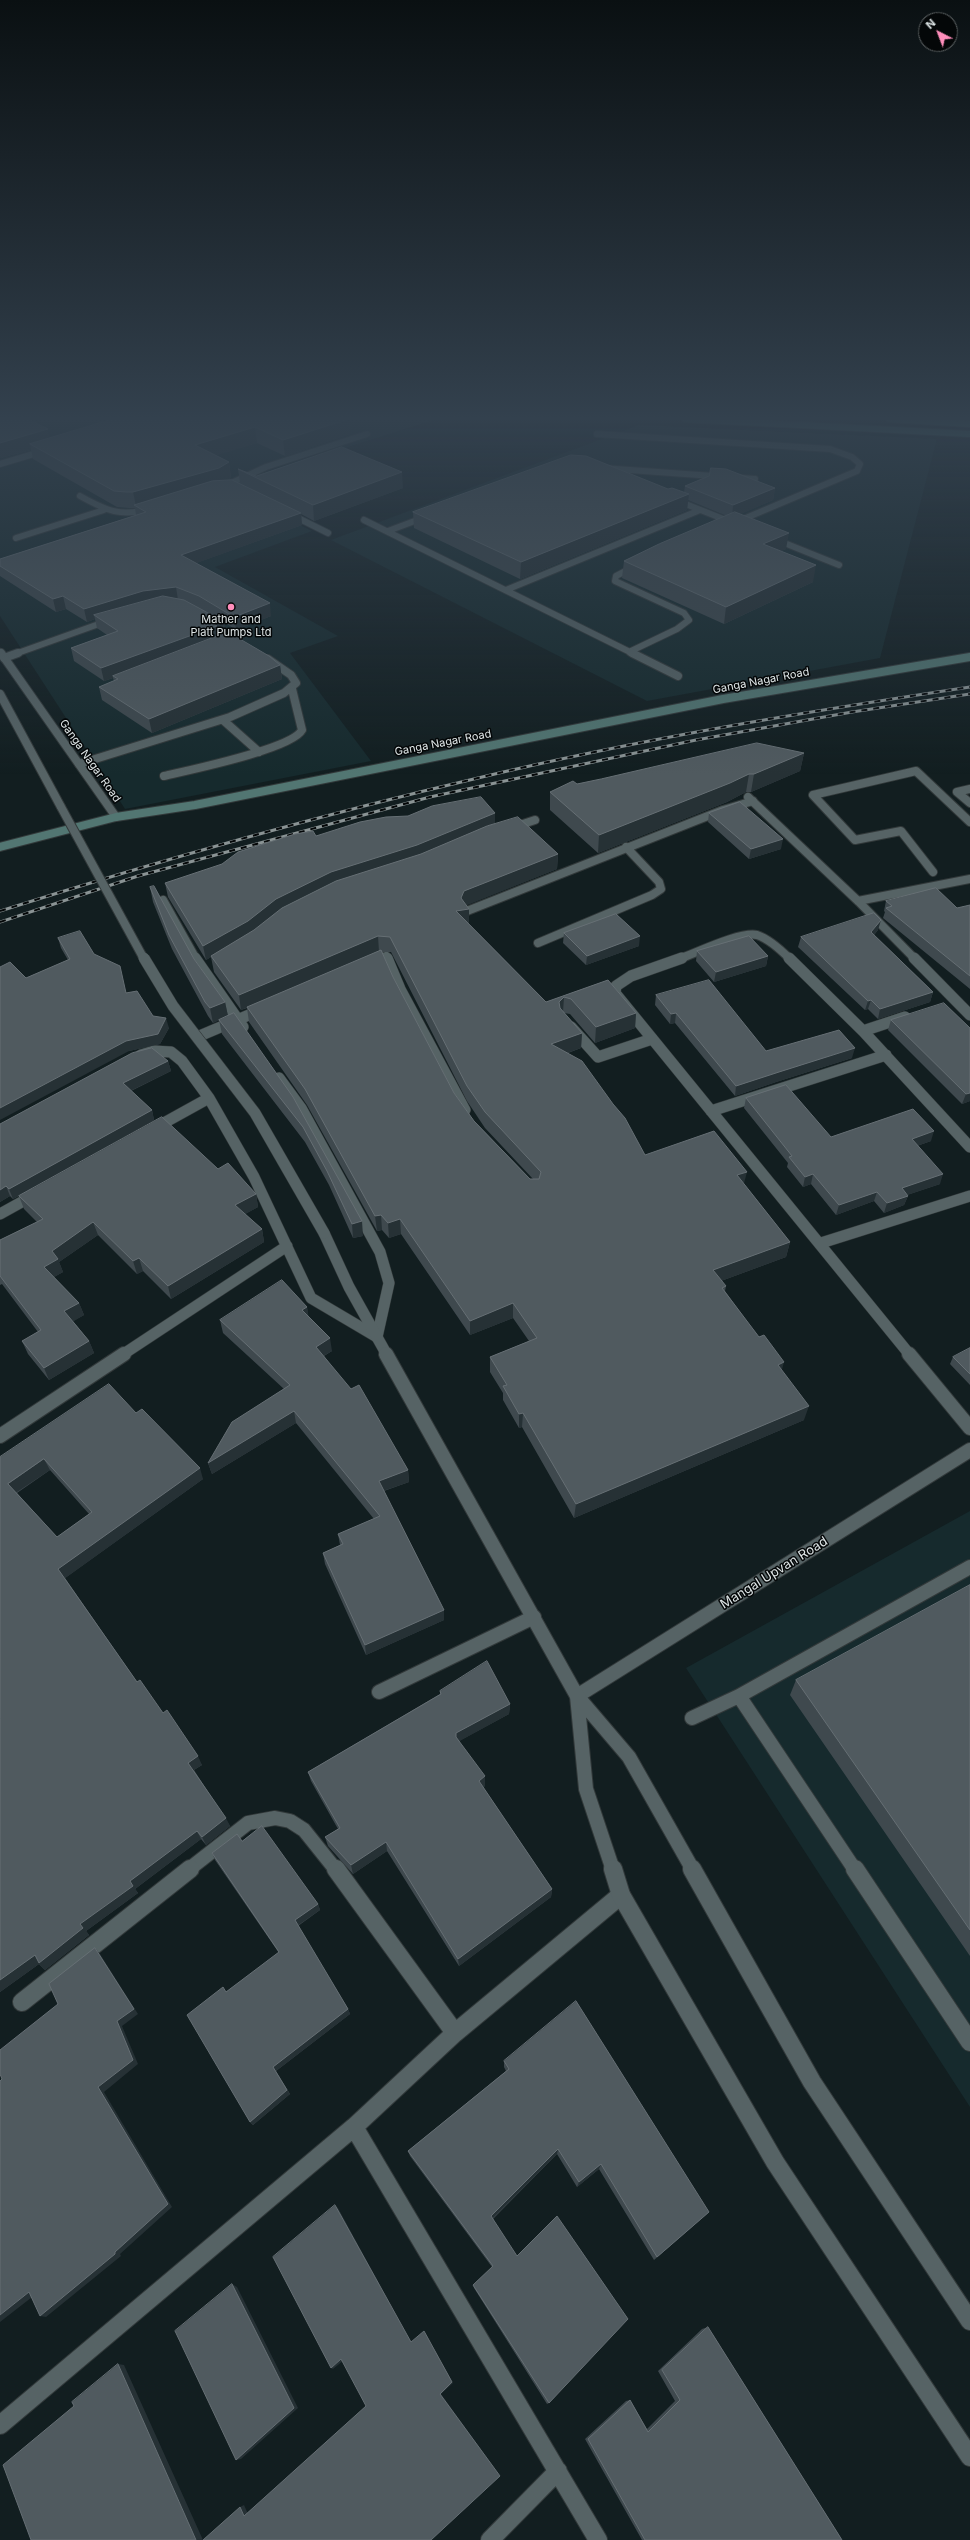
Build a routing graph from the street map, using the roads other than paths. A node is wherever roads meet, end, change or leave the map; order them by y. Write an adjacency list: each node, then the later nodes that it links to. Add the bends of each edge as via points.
1 (399, 538): 6 (street)
2 (633, 538): 6 (street)
3 (771, 538): 5 (street)
4 (643, 562): 8 (street, via 621,573 615,581 684,613 689,620 677,629)
5 (839, 565)
6 (506, 590): 8 (street)
7 (118, 618): 11 (street)
8 (629, 652): 12 (street)
9 (259, 653): 13 (street, via 291,676 296,683)
10 (970, 656): 21 (main road, Ganga Nagar Road, via 746,694 195,805)
11 (1, 657): 17 (street, Ganga Nagar Road)
12 (678, 676)
13 (292, 689): 15 (street, via 280,697); 16 (street, via 302,730 299,736)
14 (0, 694): 42 (street, bridge, via 146,964)
15 (223, 720): 16 (street); 17 (street)
16 (259, 752): 18 (street)
17 (78, 764): 21 (street, Ganga Nagar Road)
18 (164, 776)
19 (970, 789): 20 (street, via 957,792)
20 (970, 803)
21 (116, 817): 25 (main road)
22 (535, 820): 24 (street)
23 (970, 822): 27 (street, via 916,771 813,795 855,840 901,831)
24 (499, 831)
25 (0, 847)
26 (626, 847): 30 (street, via 751,799); 31 (street); 32 (street, via 659,882 661,889)
27 (933, 872)
28 (970, 879): 30 (street)
29 (163, 900): 40 (street)
30 (858, 901): 34 (street)
31 (467, 911)
32 (538, 943)
33 (358, 968): 50 (street, via 386,956 400,989 461,1105)
34 (955, 1001): 36 (street); 38 (street)
35 (273, 1004): 40 (street)
36 (941, 1005)
37 (912, 1015): 41 (street)
38 (970, 1015)
39 (564, 1019): 44 (street, via 598,1057)
40 (238, 1020): 42 (street); 43 (street)
41 (863, 1031): 44 (street, via 779,948 756,936 742,936 621,981 616,986 615,993); 45 (street)
42 (197, 1038): 58 (street, bridge, via 255,1113 324,1234)
43 (250, 1038)
44 (652, 1039): 49 (street)
45 (886, 1055): 49 (street); 52 (street)
46 (132, 1057): 48 (street, via 154,1051 170,1052 182,1061)
47 (271, 1067): 58 (street, via 302,1108 380,1252 389,1283)
48 (209, 1098): 51 (street); 57 (street, via 254,1177)
49 (711, 1111): 56 (street)
50 (473, 1121)
51 (146, 1133)
52 (970, 1147)
53 (49, 1187): 55 (street)
54 (970, 1196): 56 (street)
55 (0, 1214)
56 (821, 1243): 59 (street)
57 (287, 1246): 58 (street, via 311,1298); 60 (street)
58 (377, 1337): 63 (street)
59 (970, 1428)
60 (0, 1436)
61 (970, 1450): 65 (street, Mangal Upvan Road)
62 (970, 1567): 66 (street)
63 (534, 1617): 64 (street); 65 (street)
64 (379, 1692)
65 (577, 1696): 68 (street, via 586,1789); 73 (street, via 629,1757 812,2082)
66 (739, 1696): 67 (street); 71 (street)
67 (692, 1718)
68 (621, 1895): 70 (street); 75 (street, via 775,2162)
69 (22, 2002): 70 (street, via 248,1823 274,1817 298,1823 312,1837)
70 (455, 2033): 72 (street)
71 (970, 2042)
72 (354, 2127): 74 (street); 76 (street)
73 (970, 2321)
74 (0, 2425)
75 (970, 2458)
76 (558, 2470): 77 (street); 78 (street)
77 (490, 2540)
78 (598, 2540)

